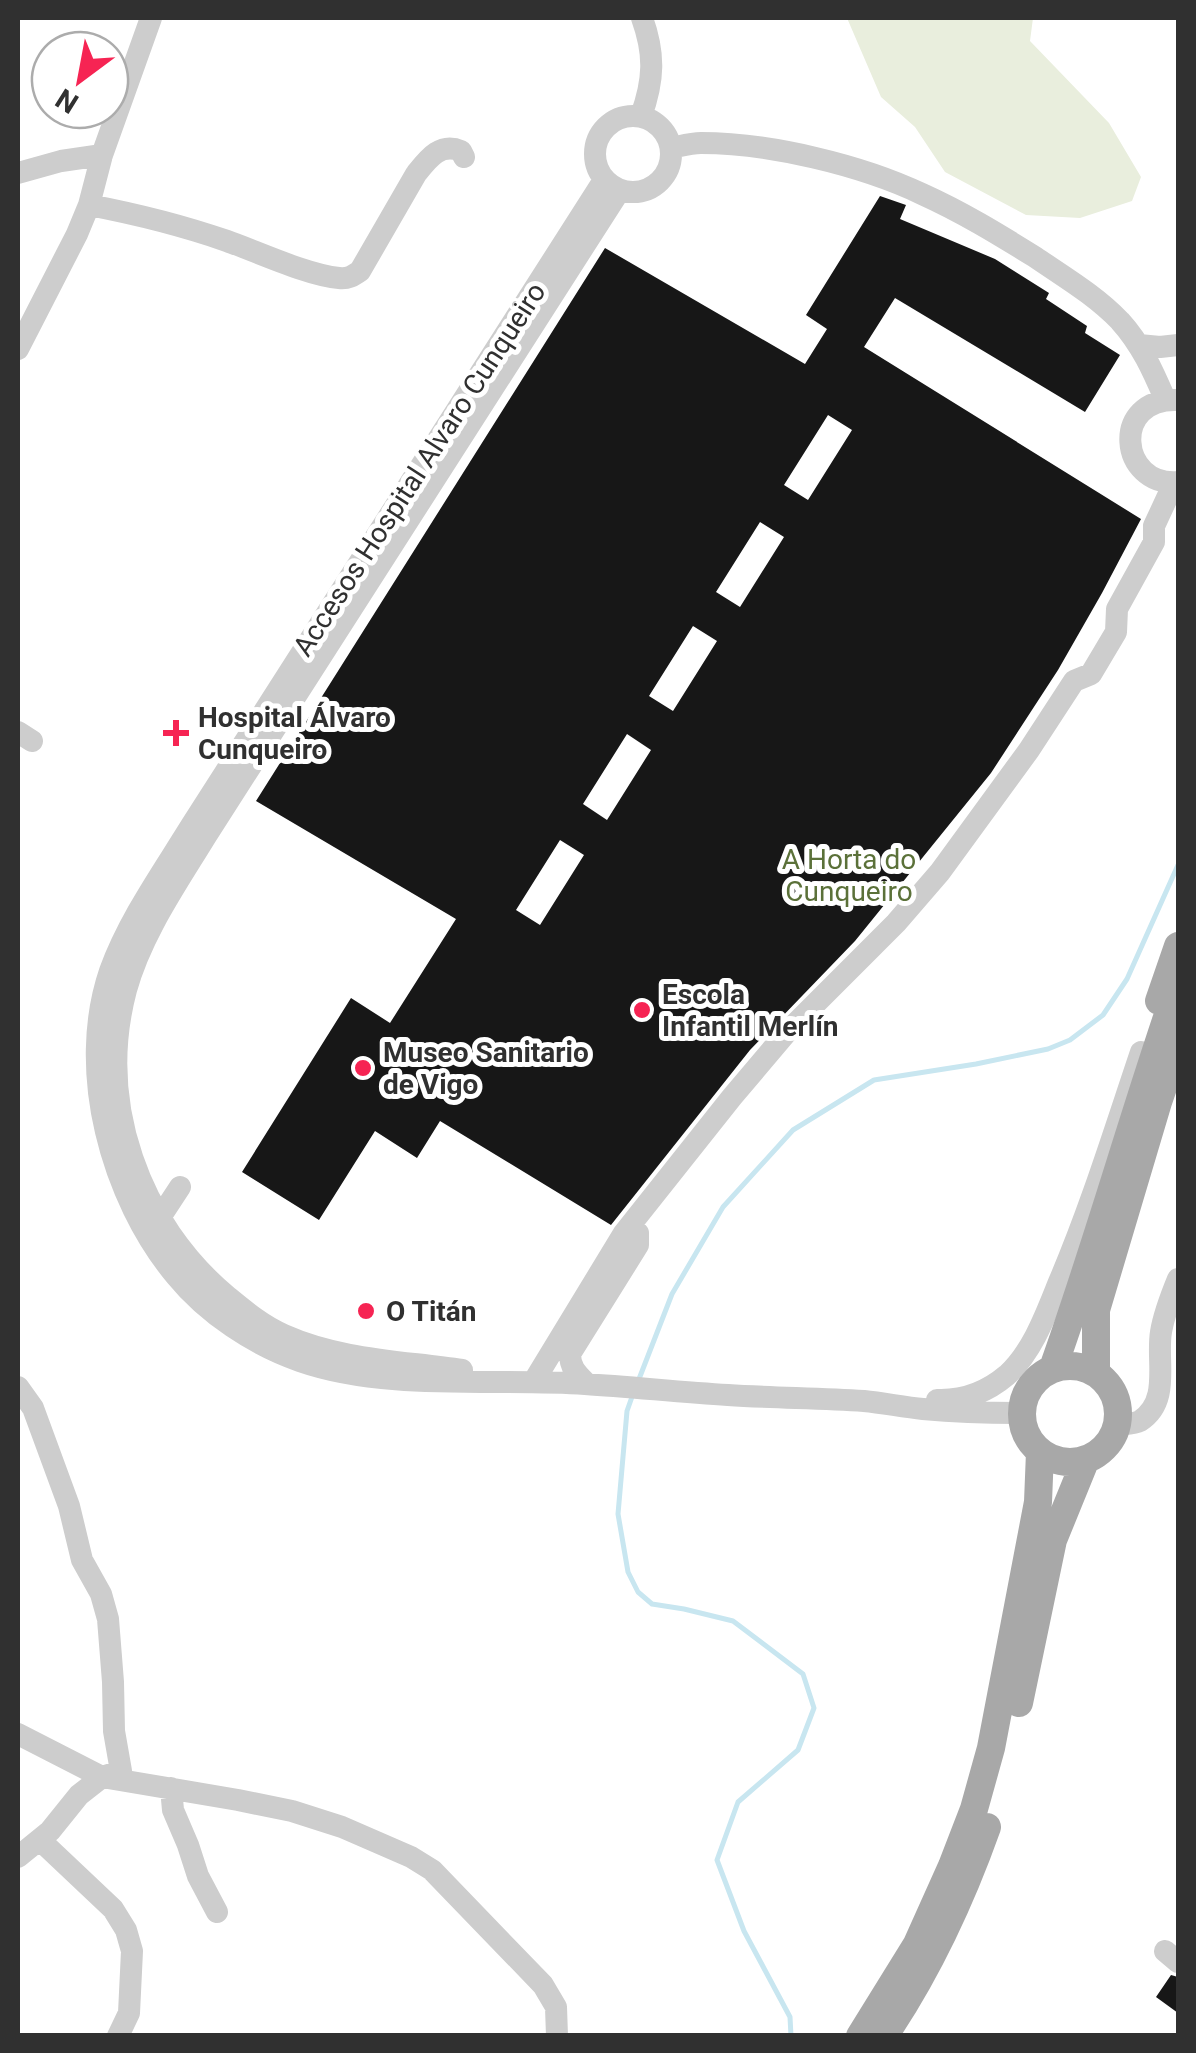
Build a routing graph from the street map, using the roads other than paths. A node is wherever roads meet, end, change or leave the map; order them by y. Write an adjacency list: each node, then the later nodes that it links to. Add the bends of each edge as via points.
1 (151, 18): 5 (street)
2 (642, 18): 3 (street, via 652,57)
3 (641, 116): 4 (street, via 661,128); 8 (street, via 615,119 597,138 595,164)
4 (671, 148): 8 (street, via 661,181 640,192); 10 (street, via 763,148 920,192 986,226 1102,302)
5 (102, 155): 7 (street); 9 (street)
6 (464, 156): 9 (street, via 447,148 427,160 351,278 148,216)
7 (18, 173)
8 (612, 185): 21 (street, Accesos Hospital Alvaro Cunqueiro, via 140,951 126,992 116,1077 128,1146); 26 (street, Accesos Hospital Alvaro Cunqueiro, via 148,895 110,974 98,1042 100,1114 127,1195 177,1278 234,1328 303,1362 361,1375)
9 (89, 205): 12 (street)
10 (1138, 345): 11 (street); 13 (street)
11 (1178, 345)
12 (18, 349)
13 (1172, 400): 14 (street, via 1143,409 1130,437 1146,474)
14 (1176, 482): 26 (street, via 1154,526 1154,542 1117,610 1116,632 1091,674 1074,681 940,872 787,1032 624,1233)
15 (1178, 946): 18 (main road)
16 (1178, 985): 19 (main road)
17 (1178, 1044): 25 (main road, via 1096,1310)
18 (1141, 1052): 19 (main road); 29 (street, Accesos Hospital Alvaro Cunqueiro, via 1089,1209 1024,1356 986,1391 951,1400)
19 (1136, 1110): 24 (main road)
20 (180, 1187): 21 (street)
21 (159, 1218): 26 (street, Accesos Hospital Alvaro Cunqueiro, via 214,1286 280,1334 367,1359)
22 (638, 1233): 27 (street, via 638,1245 570,1354)
23 (1178, 1279): 31 (street, via 1162,1328 1158,1397 1139,1422)
24 (1053, 1368): 25 (main road); 30 (main road, via 1030,1386)
25 (1096, 1373): 31 (main road, via 1115,1396)
26 (534, 1381): 27 (street, Accesos Hospital Alvaro Cunqueiro)
27 (587, 1384): 29 (street, Accesos Hospital Alvaro Cunqueiro)
28 (18, 1388): 35 (street, via 33,1408 108,1620 121,1770)
29 (874, 1402): 30 (street, Accesos Hospital Alvaro Cunqueiro)
30 (1022, 1413): 32 (main road)
31 (1117, 1425): 33 (main road, via 1111,1440)
32 (1040, 1452): 33 (main road, via 1054,1460); 42 (main road, via 1038,1502 974,1809 916,1944)
33 (1086, 1459): 43 (main road, via 1053,1540 986,1831 933,1954)
34 (18, 1734): 35 (street)
35 (102, 1776): 36 (street); 37 (street)
36 (170, 1788): 39 (street, via 198,1876); 41 (street, via 292,1811 432,1870 542,1985 556,2007)
37 (40, 1840): 38 (street); 40 (street, via 114,1909 126,1930 132,1952 129,2013)
38 (18, 1857)
39 (217, 1912)
40 (118, 2036)
41 (557, 2036)
42 (860, 2036)
43 (884, 2036)

